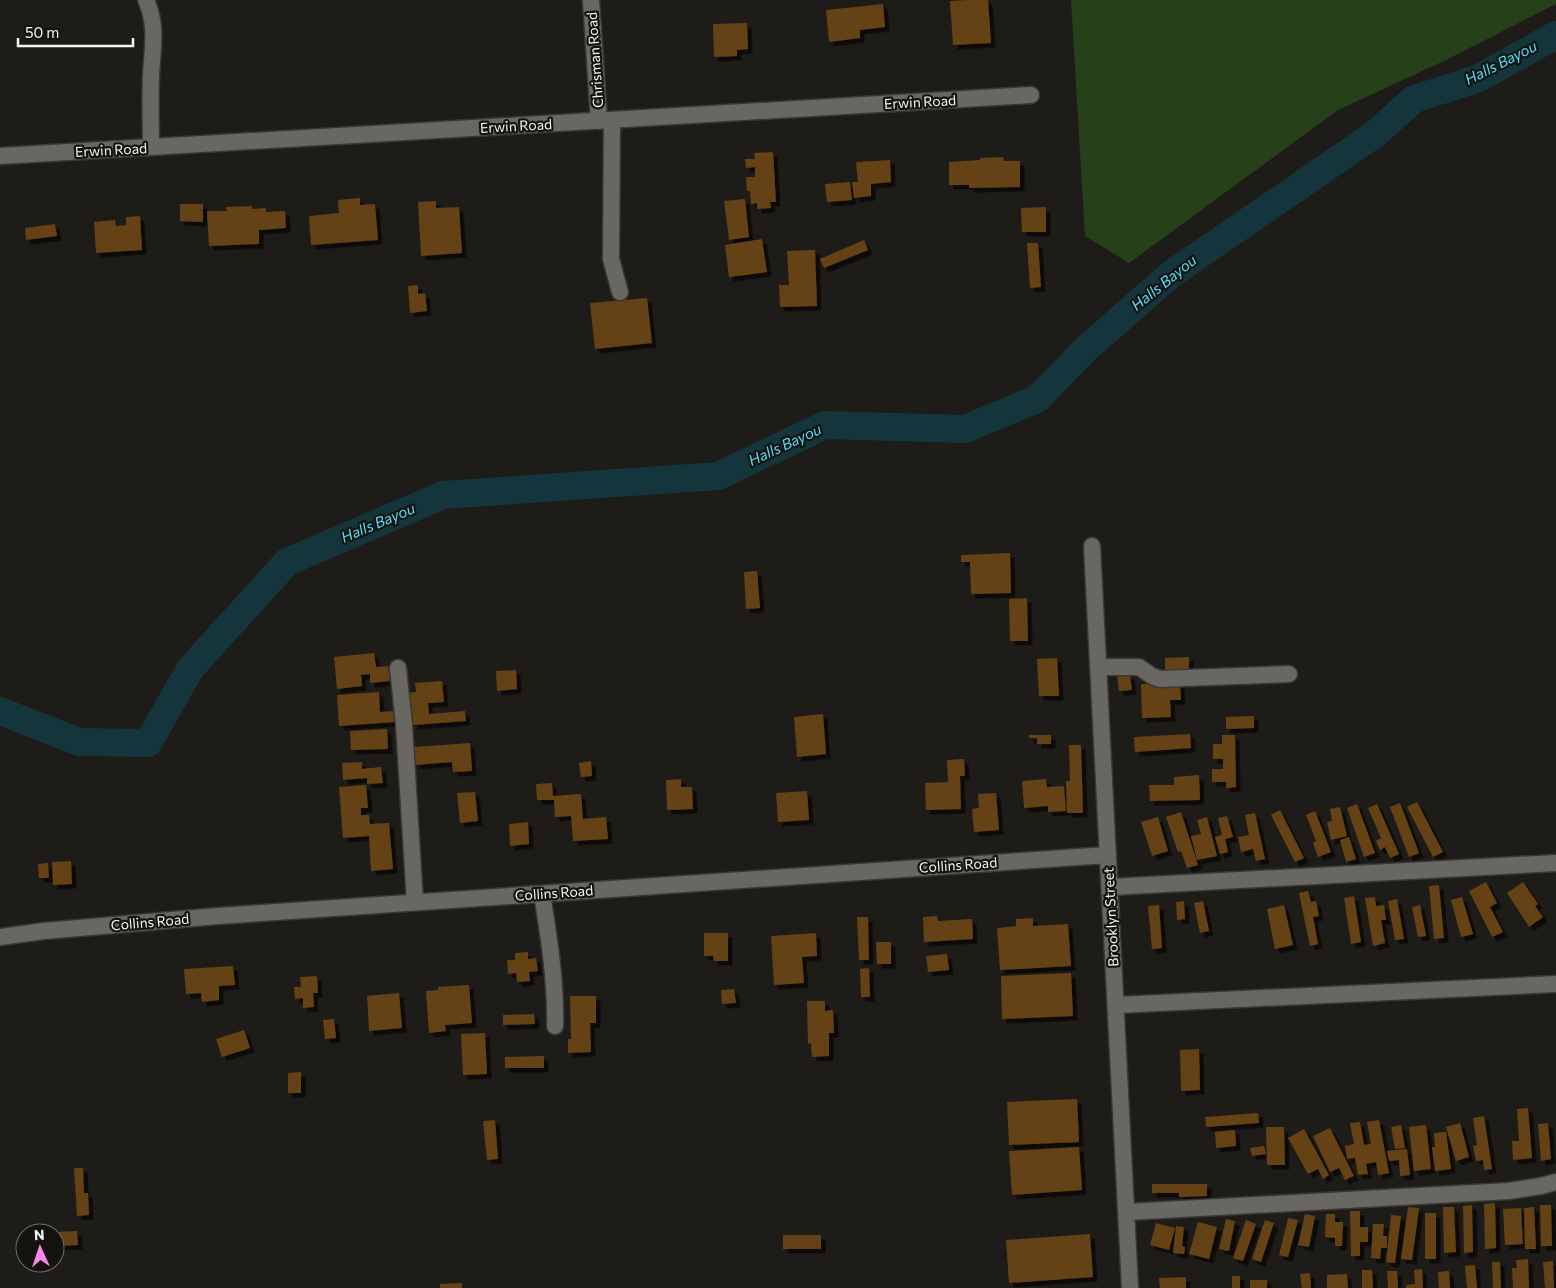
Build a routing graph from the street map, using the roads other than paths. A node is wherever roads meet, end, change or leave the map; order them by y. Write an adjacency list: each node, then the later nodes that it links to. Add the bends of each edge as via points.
1 (146, 0): 5 (street, via 154,26)
2 (591, 0): 4 (street, Chrisman Road)
3 (1031, 95): 4 (street, Erwin Road)
4 (605, 120): 5 (street, Erwin Road); 7 (street, Chrisman Road, via 611,259)
5 (151, 147): 6 (street, Erwin Road)
6 (0, 156)
7 (620, 292)
8 (1092, 546): 9 (street, Brooklyn Street)
9 (1098, 667): 11 (street, via 1140,667 1160,679); 12 (street, Brooklyn Street)
10 (398, 668): 16 (street)
11 (1289, 674)
12 (1108, 855): 14 (street, Brooklyn Street); 15 (street, Collins Road)
13 (1556, 863): 14 (street)
14 (1110, 887): 19 (street, Brooklyn Street)
15 (542, 894): 16 (street, Collins Road); 20 (street, via 556,1000)
16 (415, 902): 17 (street, Collins Road, via 218,916)
17 (0, 937)
18 (1556, 984): 19 (street)
19 (1116, 1005): 22 (street, Brooklyn Street)
20 (555, 1026)
21 (1556, 1182): 22 (street, via 1509,1191)
22 (1127, 1212): 23 (street, Brooklyn Street)
23 (1130, 1288)

